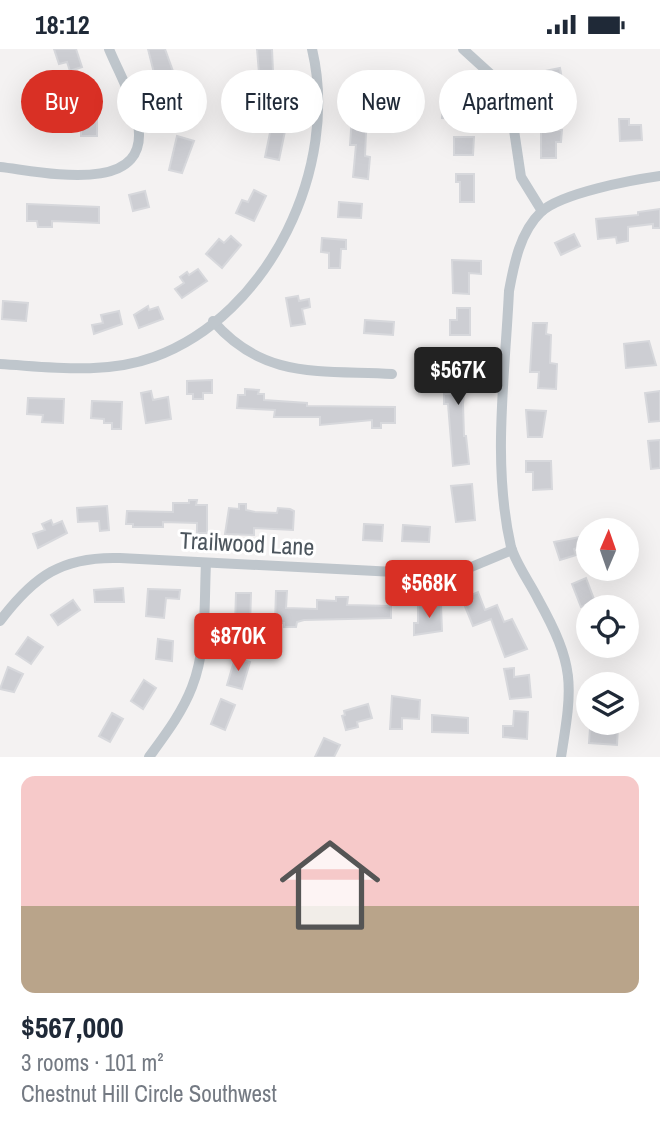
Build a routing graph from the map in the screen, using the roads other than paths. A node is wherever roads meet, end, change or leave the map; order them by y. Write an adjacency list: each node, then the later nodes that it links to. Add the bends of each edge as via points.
1 (109, 49): 4 (street, via 139,125 138,140 128,160 103,175)
2 (312, 49): 7 (street, via 318,111 312,164 276,252 245,292)
3 (463, 49): 6 (street, via 508,90 521,177)
4 (0, 167)
5 (660, 176): 6 (street, via 614,183)
6 (542, 211): 10 (street, via 520,245 509,291 499,470)
7 (213, 321): 8 (street, via 172,350 129,364 87,369); 9 (street, via 241,349 270,363)
8 (0, 364)
9 (391, 374)
10 (512, 550): 11 (street, Trailwood Lane, via 444,574); 14 (street, via 566,658 571,697)
11 (206, 563): 12 (street, Trailwood Lane, via 107,557 71,562 28,587); 13 (street, via 197,675 181,711)
12 (0, 621)
13 (149, 757)
14 (561, 757)

